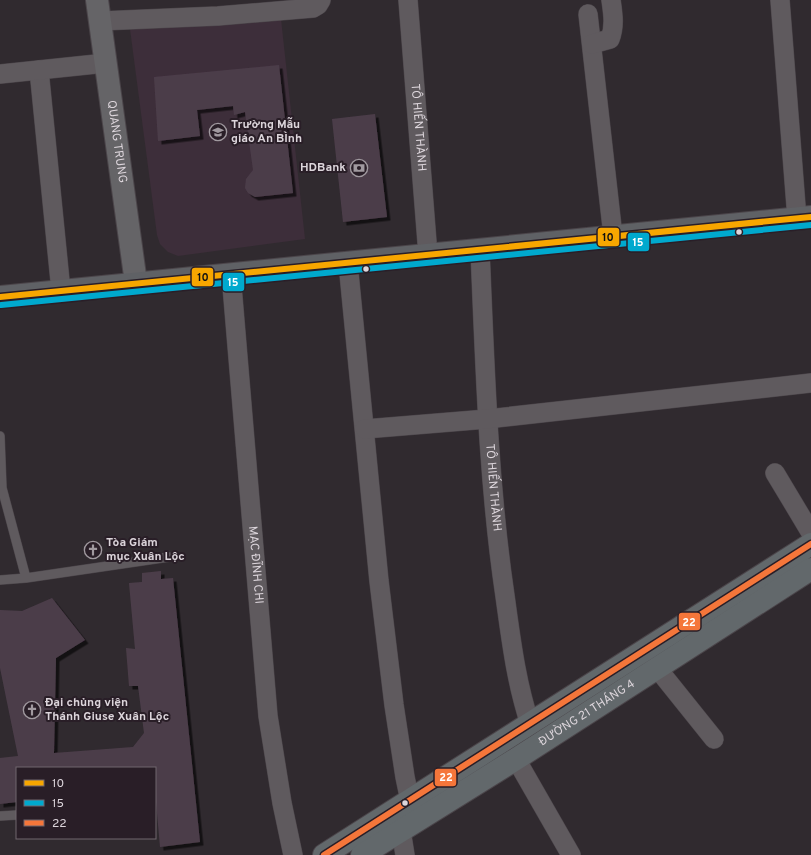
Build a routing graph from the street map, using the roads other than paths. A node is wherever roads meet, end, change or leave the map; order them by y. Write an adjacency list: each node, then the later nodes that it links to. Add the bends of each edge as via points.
1 (321, 0): 5 (street, via 313,8)
2 (408, 0): 15 (street, TÔ HIẾN THÀNH)
3 (611, 0): 8 (street, via 614,22 610,39)
4 (780, 0): 12 (street)
5 (216, 8): 6 (street)
6 (99, 11): 9 (street, QUANG TRUNG)
7 (588, 14): 8 (street)
8 (592, 44): 13 (street)
9 (106, 63): 10 (street); 18 (street, QUANG TRUNG)
10 (39, 70): 11 (street); 19 (street)
11 (0, 74)
12 (804, 218): 13 (main road)
13 (613, 236): 14 (main road)
14 (480, 250): 15 (main road); 22 (street, TÔ HIẾN THÀNH)
15 (428, 255): 16 (main road)
16 (348, 263): 17 (main road); 23 (street)
17 (231, 274): 18 (main road); 41 (street, MẠC ĐĨNH CHI, via 268,716)
18 (136, 283): 19 (main road)
19 (61, 291): 20 (main road)
20 (0, 297)
21 (811, 383): 22 (street)
22 (487, 419): 23 (street); 34 (street, TÔ HIẾN THÀNH, via 499,556 515,666)
23 (365, 429): 37 (street, via 394,706)
24 (0, 436): 26 (lane)
25 (776, 473): 27 (street)
26 (1, 488): 31 (lane)
27 (811, 533)
28 (811, 544): 34 (highway, ĐƯỜNG 21 THÁNG 4)
29 (169, 557): 31 (lane)
30 (811, 570): 33 (highway, ĐƯỜNG 21 THÁNG 4)
31 (26, 578): 32 (lane)
32 (0, 580)
33 (657, 668): 35 (street); 36 (highway, ĐƯỜNG 21 THÁNG 4)
34 (530, 724): 37 (highway, ĐƯỜNG 21 THÁNG 4)
35 (714, 739)
36 (516, 759): 40 (highway, ĐƯỜNG 21 THÁNG 4); 45 (street)
37 (410, 801): 42 (highway, ĐƯỜNG 21 THÁNG 4)
38 (16, 814): 39 (lane)
39 (0, 816)
40 (401, 830): 43 (highway, ĐƯỜNG 21 THÁNG 4); 44 (street)
41 (293, 855)
42 (324, 855)
43 (362, 855)
44 (405, 855)
45 (571, 855)

